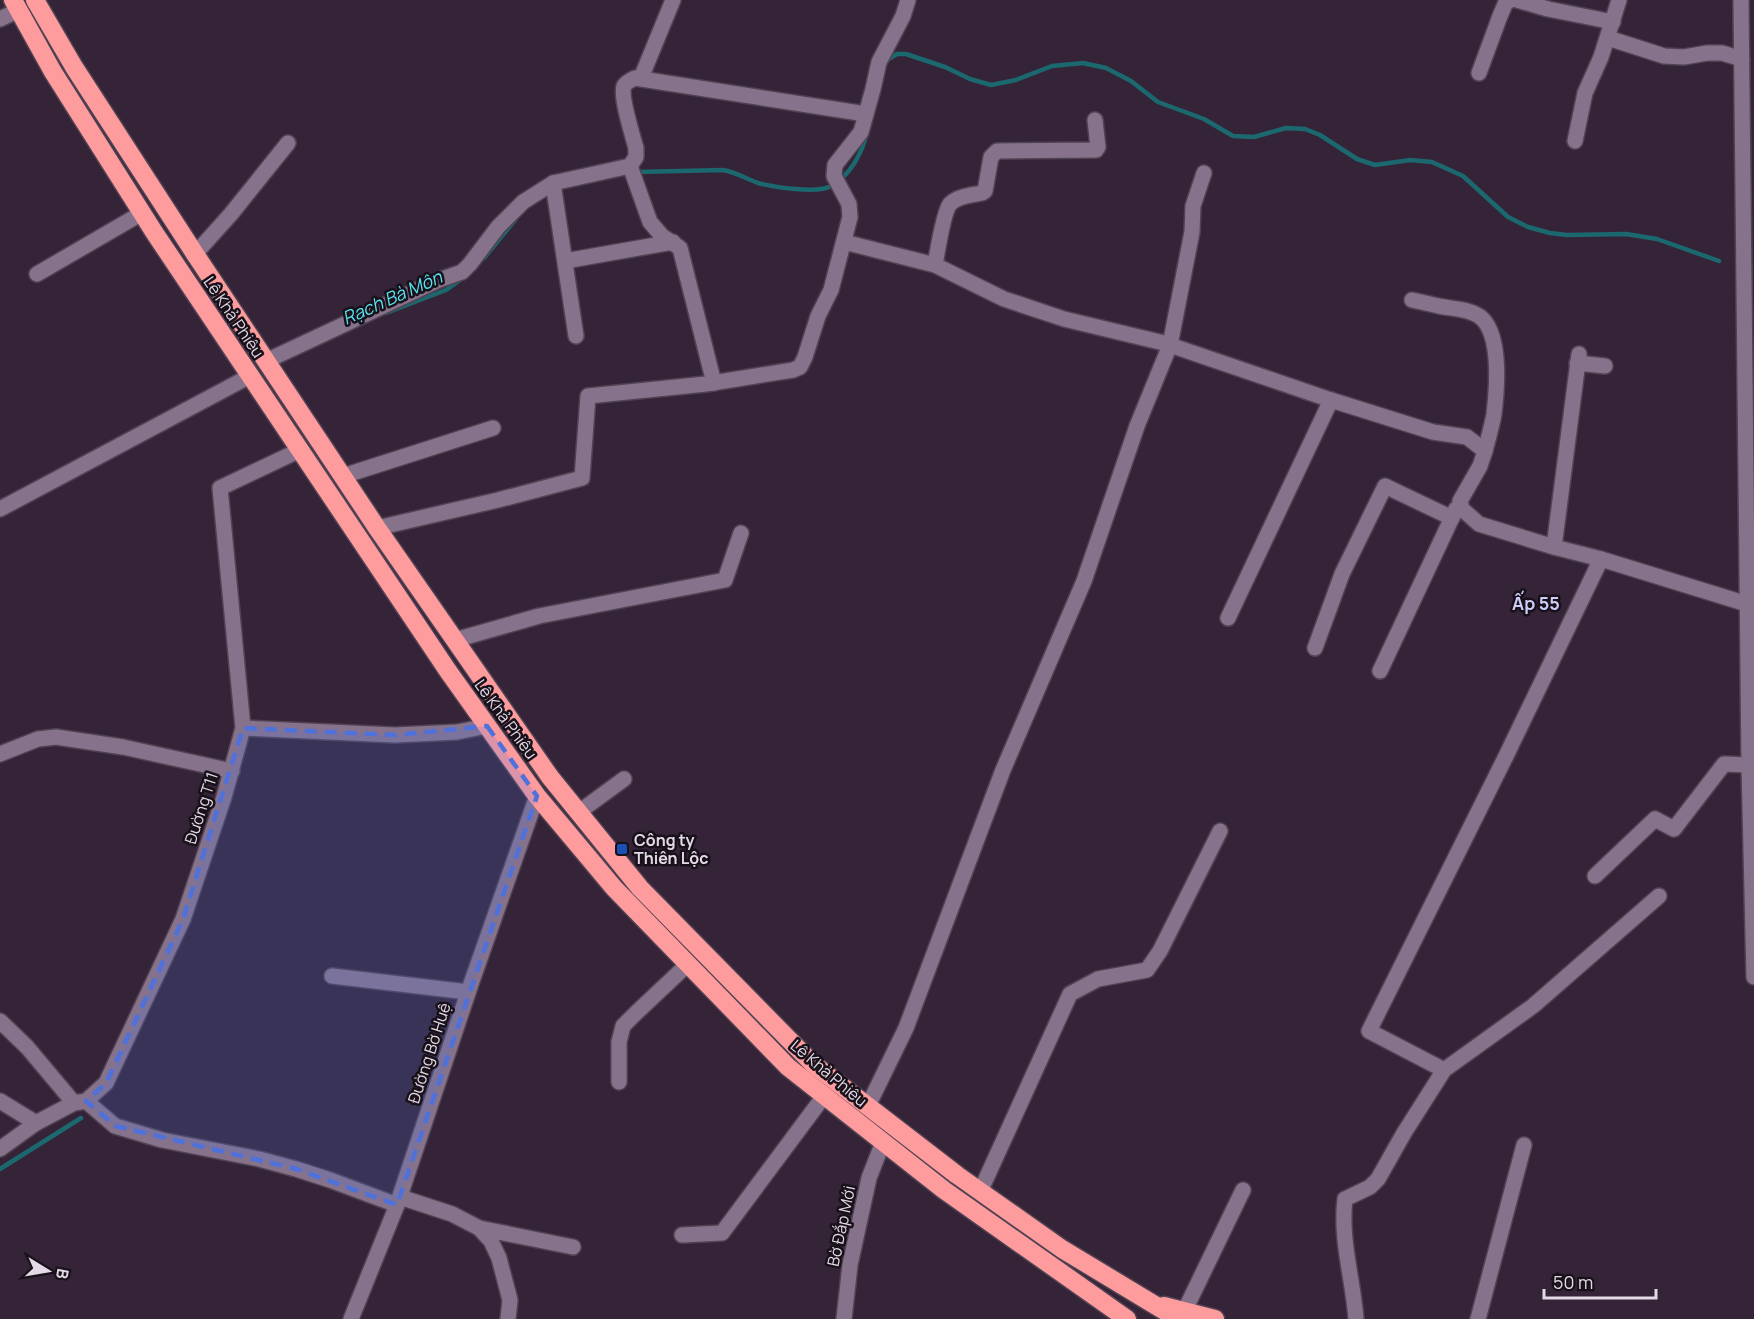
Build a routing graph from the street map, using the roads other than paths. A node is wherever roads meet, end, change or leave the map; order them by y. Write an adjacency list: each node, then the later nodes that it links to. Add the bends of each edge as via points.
1 (35, 0): 25 (highway, Lê Khả Phiêu)
2 (673, 0): 14 (street)
3 (908, 0): 15 (street, via 879,62)
4 (1510, 0): 13 (street)
5 (1517, 0): 10 (street)
6 (1619, 0): 10 (street)
7 (1741, 0): 12 (street)
8 (16, 5): 9 (street); 22 (highway, Lê Khả Phiêu, via 53,72)
9 (0, 18)
10 (1613, 22): 11 (street)
11 (1608, 38): 12 (street, via 1664,56 1722,53); 17 (street, via 1585,93)
12 (1742, 59): 48 (street)
13 (1479, 73)
14 (641, 78): 15 (street); 19 (street, via 628,81 624,87 636,148)
15 (866, 114): 24 (street, via 861,132 835,165 837,182 849,204)
16 (1095, 120): 27 (street, via 1096,150 993,154 984,191 950,204)
17 (1575, 141)
18 (288, 143): 25 (street)
19 (632, 172): 21 (street); 23 (street, via 650,222)
20 (1204, 173): 31 (street, via 1193,206 1192,232)
21 (553, 184): 26 (street); 32 (street, via 523,202 462,272)
22 (142, 213): 28 (street); 34 (highway, Lê Khả Phiêu)
23 (673, 242): 26 (street); 35 (street, via 680,248)
24 (844, 242): 27 (street); 35 (street, via 831,290 800,367)
25 (195, 254): 32 (highway, Lê Khả Phiêu)
26 (565, 261): 30 (street)
27 (935, 265): 31 (street, via 1004,299 1064,320)
28 (37, 274)
29 (1412, 300): 39 (street, via 1460,308 1487,322 1494,341 1496,375 1494,416)
30 (576, 336)
31 (1170, 345): 36 (street); 74 (street, via 1083,581 1003,770 906,1028)
32 (266, 361): 40 (highway, Lê Khả Phiêu)
33 (1605, 366): 46 (street, via 1578,358)
34 (250, 376): 38 (highway, Lê Khả Phiêu); 42 (street)
35 (714, 383): 44 (street, via 588,396 582,478)
36 (1331, 400): 39 (street, via 1433,432 1467,437); 49 (street)
37 (493, 428): 40 (street)
38 (300, 450): 53 (highway, Lê Khả Phiêu); 54 (street, Đường T11, via 220,488)
39 (1485, 451): 41 (street)
40 (343, 476): 44 (highway, Lê Khả Phiêu)
41 (1460, 501): 43 (street); 46 (street, via 1462,509 1479,524)
42 (0, 508)
43 (1452, 518): 51 (street, via 1385,486 1342,574); 52 (street)
44 (377, 528): 50 (highway, Lê Khả Phiêu)
45 (741, 533): 50 (street, via 725,580 539,616)
46 (1554, 547): 47 (street)
47 (1601, 559): 48 (street); 69 (street, via 1369,1031)
48 (1748, 604): 56 (street)
49 (1228, 618)
50 (455, 640): 60 (highway, Lê Khả Phiêu, via 550,777)
51 (1315, 648)
52 (1380, 671)
53 (487, 726): 54 (street, via 457,732 394,735); 59 (highway, Lê Khả Phiêu)
54 (243, 728): 57 (street, Đường T11)
55 (0, 754): 57 (street, via 38,739 56,737)
56 (1749, 765): 62 (street, via 1724,764 1674,829 1655,819); 66 (street)
57 (232, 771): 73 (street, Đường T11, via 183,919 106,1083)
58 (624, 779): 60 (street)
59 (537, 796): 64 (highway, Lê Khả Phiêu, via 614,888); 67 (street, Đường Bờ Huệ)
60 (579, 812): 74 (highway, Lê Khả Phiêu, via 640,888 813,1064)
61 (1220, 831): 80 (street, via 1147,970 1098,979 1070,994)
62 (1595, 876)
63 (1659, 896): 69 (street, via 1533,1006)
64 (688, 964): 70 (street, via 623,1026); 71 (highway, Lê Khả Phiêu, via 788,1067)
65 (332, 976): 67 (street)
66 (1754, 977)
67 (468, 992): 81 (street, Đường Bờ Huệ)
68 (0, 1021): 73 (street)
69 (1444, 1071): 91 (street, via 1378,1179 1345,1199 1345,1236)
70 (619, 1082)
71 (824, 1096): 76 (highway, Lê Khả Phiêu); 83 (street, via 722,1233)
72 (0, 1101): 75 (street)
73 (80, 1102): 75 (street, Đường T11); 81 (street, via 115,1126 162,1140 260,1159)
74 (868, 1106): 80 (highway, Lê Khả Phiêu)
75 (36, 1123): 78 (street, Đường T11)
76 (884, 1142): 88 (street, Bờ Đắp Mới, via 869,1178 850,1265); 89 (highway, Lê Khả Phiêu, via 944,1190)
77 (1524, 1145): 92 (street)
78 (0, 1149)
79 (1243, 1190): 85 (street)
80 (980, 1192): 85 (highway, Lê Khả Phiêu, via 1150,1303)
81 (398, 1201): 82 (street, via 452,1214); 86 (street, Đường Bờ Huệ)
82 (479, 1228): 84 (street); 87 (street, via 499,1258 510,1300)
83 (682, 1235)
84 (573, 1247)
85 (1181, 1315): 90 (highway, Lê Khả Phiêu)
86 (351, 1319)
87 (508, 1319)
88 (844, 1319)
89 (1127, 1319)
90 (1215, 1319)
91 (1356, 1319)
92 (1478, 1319)

